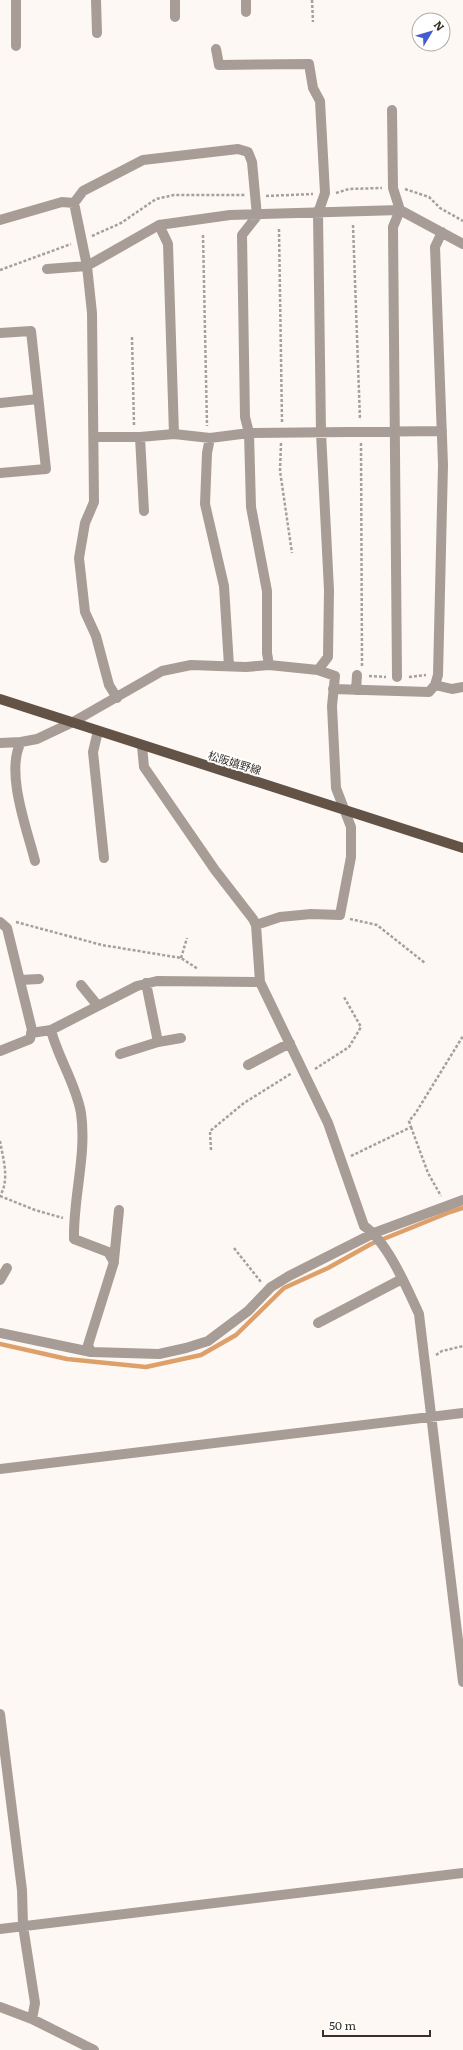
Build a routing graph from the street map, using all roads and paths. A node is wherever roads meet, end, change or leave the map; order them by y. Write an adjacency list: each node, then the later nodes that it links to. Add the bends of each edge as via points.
1 (16, 0): 10 (street)
2 (96, 0): 9 (street)
3 (175, 0): 7 (street)
4 (246, 0): 6 (street)
5 (312, 0): 8 (path)
6 (246, 12)
7 (175, 17)
8 (313, 22)
9 (98, 33)
10 (16, 46)
11 (216, 49): 15 (street, via 218,65 309,64 312,88 320,101 325,193)
12 (392, 110): 14 (street, via 393,188)
13 (74, 203): 16 (street, via 83,191 143,160 238,149 248,152 252,162); 17 (street, via 62,202); 24 (street)
14 (400, 210): 15 (street); 21 (street); 32 (street, via 392,227)
15 (318, 213): 16 (street); 34 (street)
16 (257, 216): 18 (street, via 230,215); 36 (street, via 242,235 245,417)
17 (0, 220)
18 (159, 225): 24 (street); 35 (street, via 168,244)
19 (353, 225): 31 (path)
20 (279, 229): 33 (path)
21 (442, 232): 23 (street); 30 (street, via 435,247)
22 (203, 235): 39 (path)
23 (463, 244)
24 (87, 266): 25 (street); 38 (street, via 92,313)
25 (48, 269)
26 (0, 333): 28 (street, via 31,331)
27 (132, 338): 37 (path, via 134,427)
28 (38, 399): 29 (street); 40 (street, via 46,469)
29 (0, 402)
30 (442, 431): 32 (street); 48 (street, via 438,674)
31 (360, 432): 32 (street); 34 (street); 46 (path, via 362,675)
32 (395, 432): 47 (street)
33 (282, 433): 34 (street); 36 (street); 42 (path, via 280,471)
34 (321, 433): 45 (street, via 329,590 328,658)
35 (174, 434): 37 (street); 39 (street)
36 (249, 434): 39 (street); 43 (street, via 251,507 267,591 267,654)
37 (140, 437): 38 (street); 41 (street)
38 (94, 438): 52 (street, via 94,502 85,523 79,558 85,612 96,636 109,685)
39 (210, 438): 44 (street, via 205,504 224,586)
40 (0, 473)
41 (144, 511)
42 (292, 552)
43 (270, 665): 44 (street); 45 (street)
44 (228, 666): 52 (street, via 191,665 162,671)
45 (318, 670): 50 (street, via 334,676)
46 (357, 675): 51 (street)
47 (397, 677)
48 (435, 685): 49 (street); 51 (street, via 429,692)
49 (463, 687)
50 (334, 689): 51 (street); 59 (street, via 332,706 336,788)
51 (356, 690)
52 (117, 698): 54 (street)
53 (0, 699): 54 (main road, 松阪嬉野線)
54 (72, 722): 55 (main road, 松阪嬉野線); 56 (street, via 37,739)
55 (98, 731): 58 (main road, 松阪嬉野線); 61 (street, via 94,752)
56 (21, 742): 57 (street); 62 (street, via 16,751 16,782)
57 (0, 743)
58 (142, 746): 59 (main road, 松阪嬉野線); 66 (street, via 144,767)
59 (345, 810): 60 (main road, 松阪嬉野線); 63 (street, via 350,827 351,857)
60 (463, 848)
61 (104, 858)
62 (35, 861)
63 (340, 915): 66 (street, via 280,917); 69 (path, via 377,925)
64 (12, 921): 68 (path, via 102,945)
65 (0, 922): 72 (street, via 7,928)
66 (256, 925): 73 (street)
67 (187, 938): 68 (path)
68 (181, 958): 70 (path)
69 (425, 963)
70 (200, 970)
71 (39, 979): 72 (street)
72 (20, 980): 78 (street)
73 (260, 982): 74 (street, via 157,980); 82 (street)
74 (146, 983): 76 (street); 81 (street)
75 (80, 985): 76 (street)
76 (98, 1006): 77 (street)
77 (51, 1030): 78 (street); 93 (street, via 81,1113 81,1160)
78 (31, 1033): 83 (street, via 30,1039)
79 (463, 1036): 86 (path, via 409,1121)
80 (181, 1038): 81 (street)
81 (158, 1042): 84 (street)
82 (290, 1043): 85 (street); 88 (street, via 328,1123)
83 (0, 1051)
84 (120, 1054)
85 (248, 1065)
86 (411, 1127): 88 (path); 91 (path, via 428,1173)
87 (0, 1141): 89 (path, via 5,1169 5,1188)
88 (342, 1160): 94 (street, via 364,1226)
89 (0, 1196): 93 (path)
90 (463, 1200): 91 (street)
91 (445, 1206): 94 (street)
92 (118, 1210): 96 (street)
93 (73, 1221): 96 (street, via 74,1238 108,1252)
94 (374, 1232): 98 (street); 100 (street)
95 (234, 1248): 100 (path)
96 (114, 1262): 104 (street, via 88,1345)
97 (7, 1268): 99 (street)
98 (402, 1279): 101 (street); 105 (street, via 419,1314)
99 (0, 1280)
100 (267, 1290): 104 (street, via 248,1311 208,1341 159,1354)
101 (318, 1323)
102 (0, 1334): 104 (street)
103 (463, 1346): 105 (path, via 442,1351)
104 (91, 1352)
105 (425, 1362): 107 (street)
106 (463, 1413): 107 (street)
107 (431, 1417): 108 (street); 109 (street)
108 (0, 1469)
109 (463, 1682)
110 (0, 1714): 112 (street, via 22,1890)
111 (463, 1873): 112 (street)
112 (23, 1926): 113 (street); 115 (street, via 35,2003)
113 (0, 1929)
114 (0, 2007): 115 (street)
115 (32, 2019): 116 (street)
116 (94, 2050)

